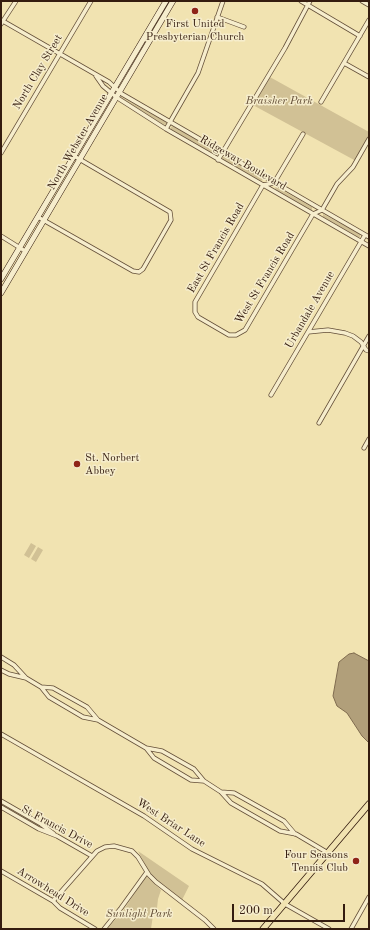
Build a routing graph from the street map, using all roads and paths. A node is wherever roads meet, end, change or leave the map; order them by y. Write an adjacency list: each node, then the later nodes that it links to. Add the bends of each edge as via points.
1 (16, 1): 13 (street)
2 (91, 1): 16 (street, North Clay Street)
3 (166, 1): 20 (main road, North Webster Avenue)
4 (173, 1): 21 (main road, North Webster Avenue)
5 (224, 1): 11 (street)
6 (301, 1): 9 (street)
7 (310, 1): 9 (street)
8 (362, 1): 10 (street)
9 (308, 5): 15 (street); 28 (street)
10 (369, 5)
11 (217, 17): 14 (street); 23 (street, via 198,73)
12 (369, 20): 15 (street)
13 (2, 22): 16 (street)
14 (244, 27)
15 (360, 36): 17 (street)
16 (60, 54): 18 (street); 27 (street, North Clay Street)
17 (344, 63): 19 (street); 22 (street)
18 (95, 75): 20 (street, via 103,86); 20 (street, via 109,82)
19 (369, 77)
20 (112, 90): 21 (street, Ridgeway Boulevard); 29 (main road, North Webster Avenue)
21 (118, 95): 23 (street, Ridgeway Boulevard); 24 (street, Ridgeway Boulevard); 30 (main road, North Webster Avenue)
22 (322, 102)
23 (170, 123): 24 (street); 28 (street, Ridgeway Boulevard)
24 (166, 129): 31 (street, Ridgeway Boulevard)
25 (303, 134): 32 (street)
26 (369, 139): 34 (street, via 353,167 337,184)
27 (1, 153)
28 (222, 153): 31 (street); 32 (street, Ridgeway Boulevard)
29 (74, 156): 30 (street); 36 (main road, North Webster Avenue)
30 (80, 159): 37 (main road, North Webster Avenue); 37 (street, via 170,212 171,220 143,269 134,272)
31 (218, 160): 33 (street, Ridgeway Boulevard)
32 (274, 183): 33 (street); 34 (street, Ridgeway Boulevard)
33 (263, 185): 35 (street, Ridgeway Boulevard); 47 (street, East St Francis Road, via 195,302 195,312)
34 (322, 210): 35 (street); 38 (street, Ridgeway Boulevard)
35 (313, 214): 41 (street, Ridgeway Boulevard); 47 (street, West St Francis Road, via 245,330 236,335 229,335)
36 (38, 217): 37 (street); 43 (main road, North Webster Avenue)
37 (44, 220): 44 (main road, North Webster Avenue)
38 (364, 235): 40 (street, Ridgeway Boulevard); 41 (street, Urbandale Avenue)
39 (1, 236): 43 (street)
40 (369, 237)
41 (361, 241): 42 (street, Ridgeway Boulevard); 48 (street, Urbandale Avenue)
42 (369, 246)
43 (20, 248): 44 (street); 45 (main road, North Webster Avenue)
44 (25, 251): 46 (main road, North Webster Avenue)
45 (1, 279)
46 (1, 293)
47 (202, 319)
48 (308, 332): 50 (street, via 328,330 344,333 358,339); 52 (street, Urbandale Avenue)
49 (369, 336): 50 (street)
50 (364, 345): 51 (street); 53 (street)
51 (369, 351)
52 (271, 395)
53 (319, 423)
54 (369, 440): 55 (street)
55 (364, 448)
56 (1, 657): 58 (street, via 14,665)
57 (1, 670): 58 (street)
58 (26, 678): 59 (street)
59 (41, 687): 60 (street, via 49,697 83,717); 60 (street, via 53,688 87,707)
60 (98, 720): 62 (street)
61 (1, 734): 76 (street, West Briar Lane, via 144,816 192,849 262,884)
62 (146, 748): 63 (street, via 162,751 194,769); 63 (street, via 154,758 191,780)
63 (204, 781): 64 (street)
64 (221, 792): 68 (street, via 231,803 274,828); 68 (street, via 234,793 284,821)
65 (1, 800): 69 (street)
66 (369, 804): 70 (main road)
67 (1, 807): 69 (street, St Francis Drive, via 39,829)
68 (296, 834): 70 (street)
69 (57, 836): 71 (street, St Francis Drive)
70 (328, 853): 76 (main road)
71 (92, 856): 73 (street, St Francis Drive, via 106,847 123,848 132,851 138,857); 75 (street)
72 (1, 871): 75 (street, Arrowhead Drive)
73 (146, 872): 78 (street); 79 (street, St Francis Drive)
74 (369, 896): 82 (street)
75 (53, 901): 77 (street, Arrowhead Drive)
76 (285, 904): 80 (main road); 81 (street, West Briar Lane)
77 (95, 929)
78 (104, 929)
79 (214, 929)
80 (263, 929)
81 (329, 929)
82 (351, 929)

